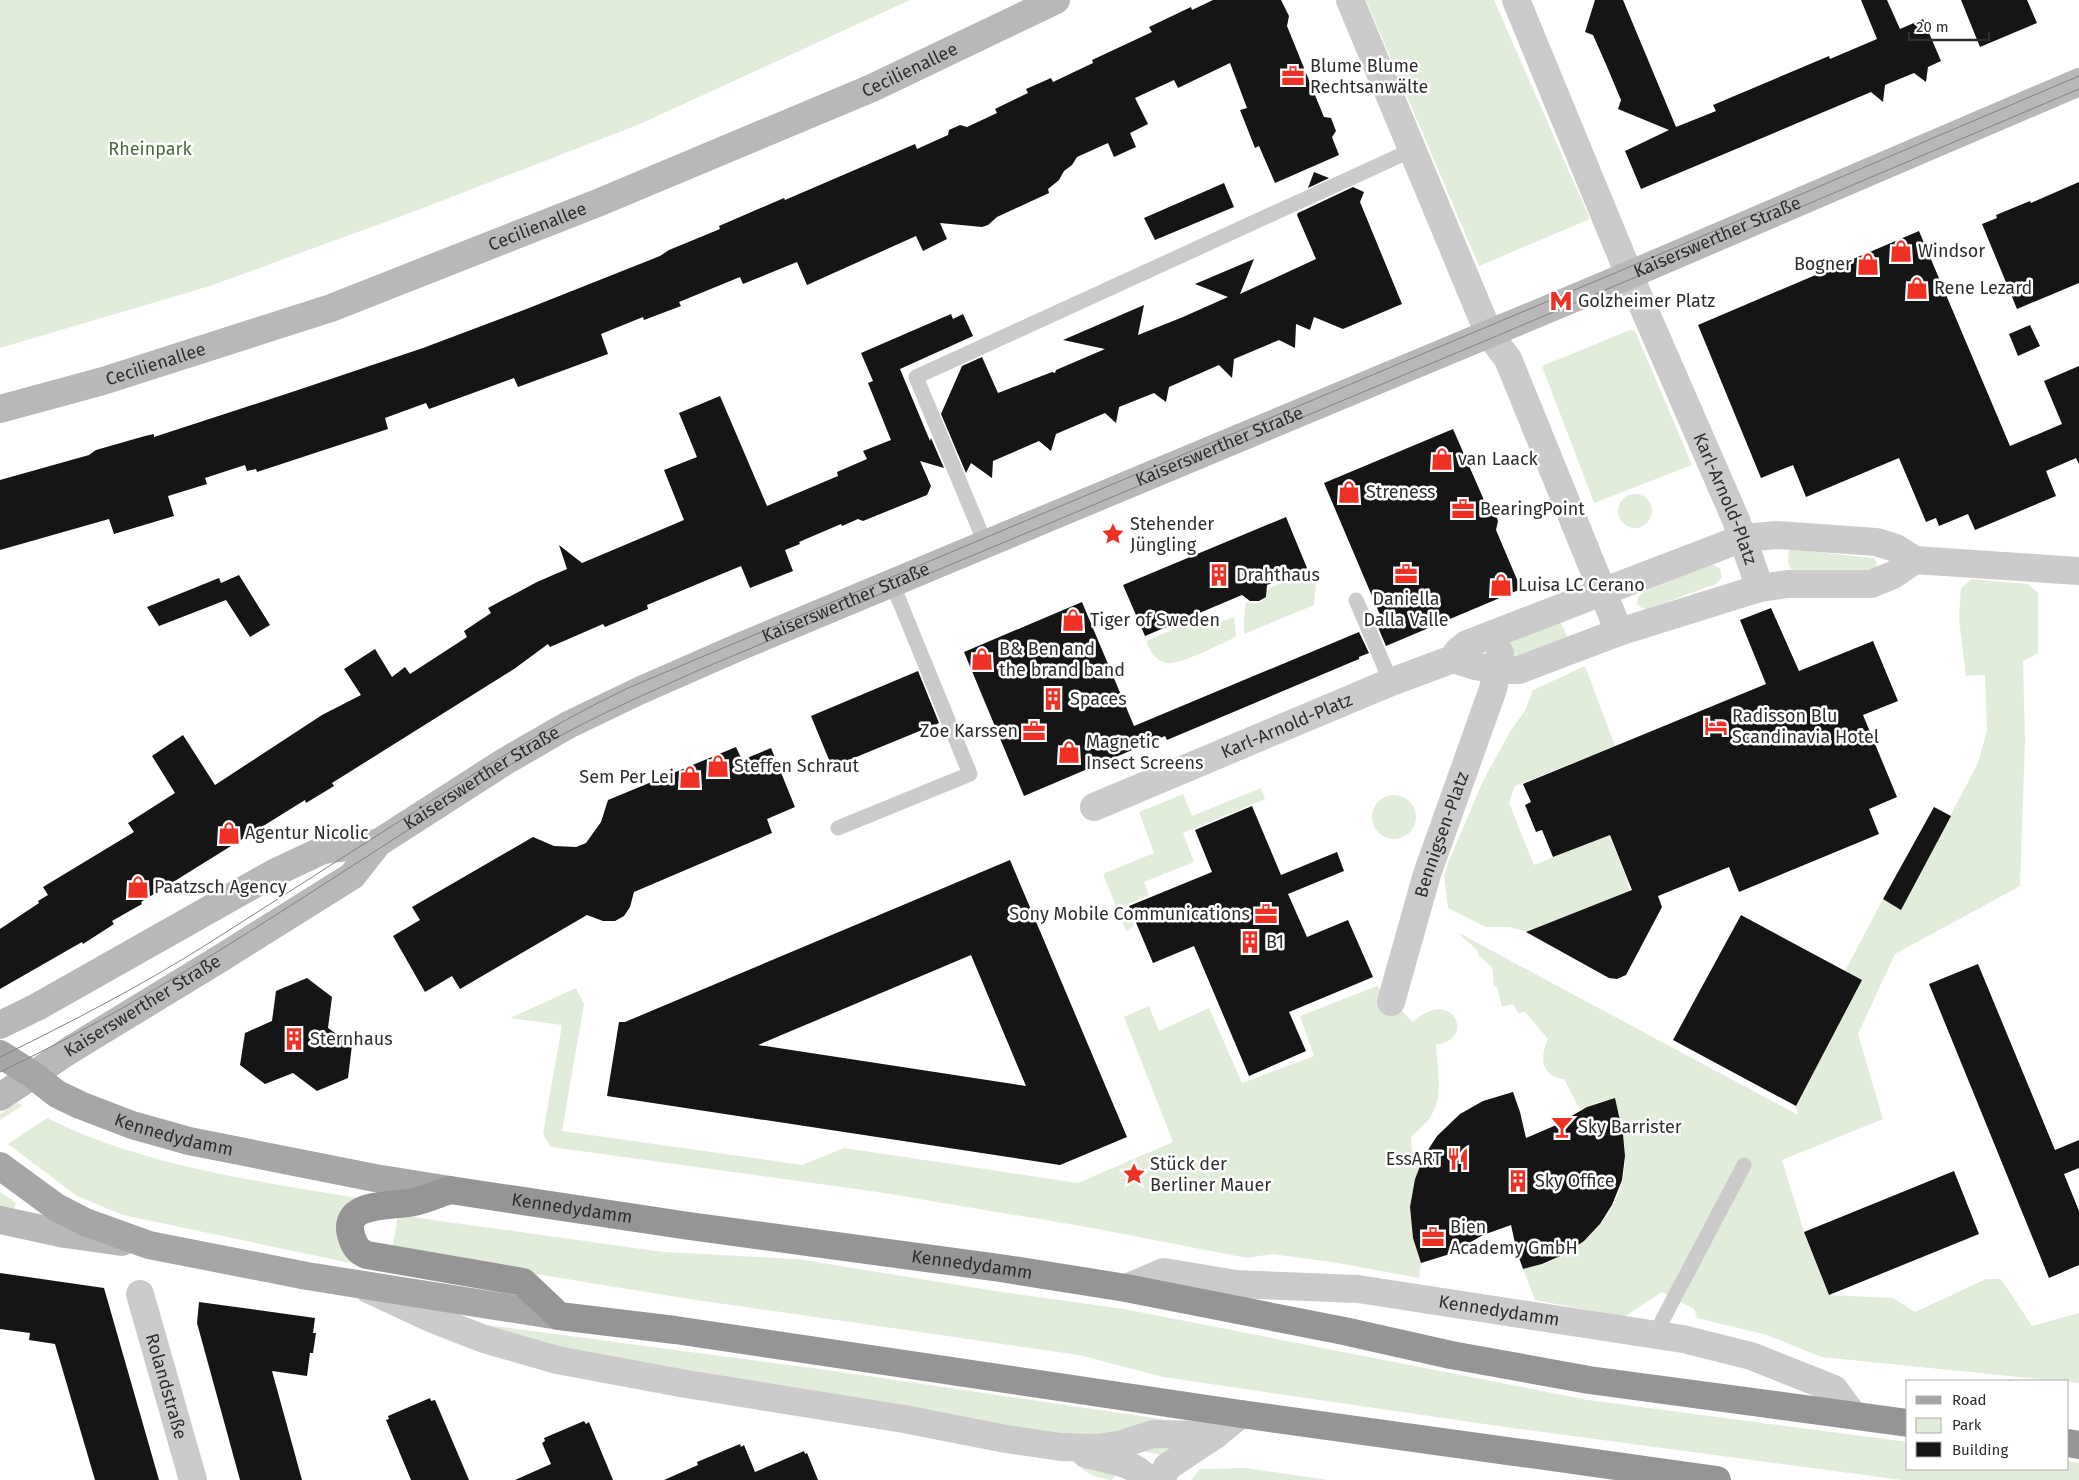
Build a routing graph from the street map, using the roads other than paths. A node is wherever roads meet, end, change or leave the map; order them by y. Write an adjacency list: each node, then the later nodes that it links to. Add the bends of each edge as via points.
1 (1056, 0): 8 (street, Cecilienallee, via 863,91 600,202 331,308 103,381)
2 (1350, 0): 5 (street)
3 (1516, 0): 6 (street)
4 (2079, 82): 6 (street, Kaiserswerther Straße)
5 (1412, 150): 7 (street); 10 (lane, via 916,377)
6 (1629, 274): 7 (street, Kaiserswerther Straße); 9 (street, Karl-Arnold-Platz)
7 (1489, 334): 10 (street, Kaiserswerther Straße); 15 (street, via 1508,359)
8 (0, 409)
9 (1743, 538): 11 (street, Karl-Arnold-Platz, via 1778,534 1876,542 1896,548); 14 (street, Karl-Arnold-Platz); 15 (street, Karl-Arnold-Platz)
10 (986, 544): 13 (street, Kaiserswerther Straße)
11 (1915, 560): 12 (street); 14 (street, via 1893,575 1871,584 1788,584)
12 (2079, 571)
13 (892, 583): 23 (lane, via 970,774); 24 (street, Kaiserswerther Straße, via 659,682 568,725)
14 (1760, 588): 18 (street, Karl-Arnold-Platz)
15 (1603, 593): 17 (street, Karl-Arnold-Platz); 18 (street)
16 (1356, 600): 21 (lane)
17 (1517, 624): 19 (street, Karl-Arnold-Platz, via 1467,644); 20 (street, via 1507,637)
18 (1619, 632): 20 (street, Karl-Arnold-Platz, via 1519,670)
19 (1452, 659): 20 (street, Karl-Arnold-Platz); 21 (street, Karl-Arnold-Platz)
20 (1497, 670): 25 (street, Bennigsen-Platz, via 1414,915)
21 (1391, 682): 22 (street, Karl-Arnold-Platz)
22 (1094, 807)
23 (838, 828)
24 (378, 843): 26 (street, Kaiserswerther Straße, via 323,850 274,873); 28 (street, Kaiserswerther Straße, via 352,876)
25 (1391, 1002)
26 (0, 1025)
27 (0, 1054): 28 (main road, Kennedydamm)
28 (11, 1086): 31 (main road, Kennedydamm, via 57,1094 132,1125 188,1141)
29 (1744, 1165): 38 (lane)
30 (0, 1166): 33 (main road, via 56,1207 85,1222)
31 (450, 1190): 35 (highway, Kennedydamm); 37 (highway, via 412,1203 362,1210 356,1214 351,1226 354,1244 359,1252 375,1258 523,1282)
32 (0, 1220): 33 (street, via 65,1234)
33 (150, 1245): 34 (main road)
34 (360, 1285): 37 (main road); 43 (street, via 444,1324 557,1360)
35 (1126, 1288): 38 (street, Kennedydamm, via 1164,1272 1236,1284 1358,1289); 40 (highway, Kennedydamm, via 1589,1380)
36 (140, 1294): 44 (street, Rolandstraße)
37 (559, 1316): 39 (highway, via 675,1330)
38 (1656, 1337): 40 (street, Kennedydamm, via 1751,1356 1834,1389)
39 (1242, 1414): 42 (street); 47 (highway)
40 (1853, 1415): 41 (highway, Kennedydamm)
41 (1906, 1423)
42 (1215, 1434): 43 (street, via 1153,1434 1098,1448); 46 (street, via 1168,1467)
43 (1061, 1447): 45 (street, via 1131,1466)
44 (193, 1480)
45 (1148, 1480)
46 (1161, 1480)
47 (1717, 1480)

